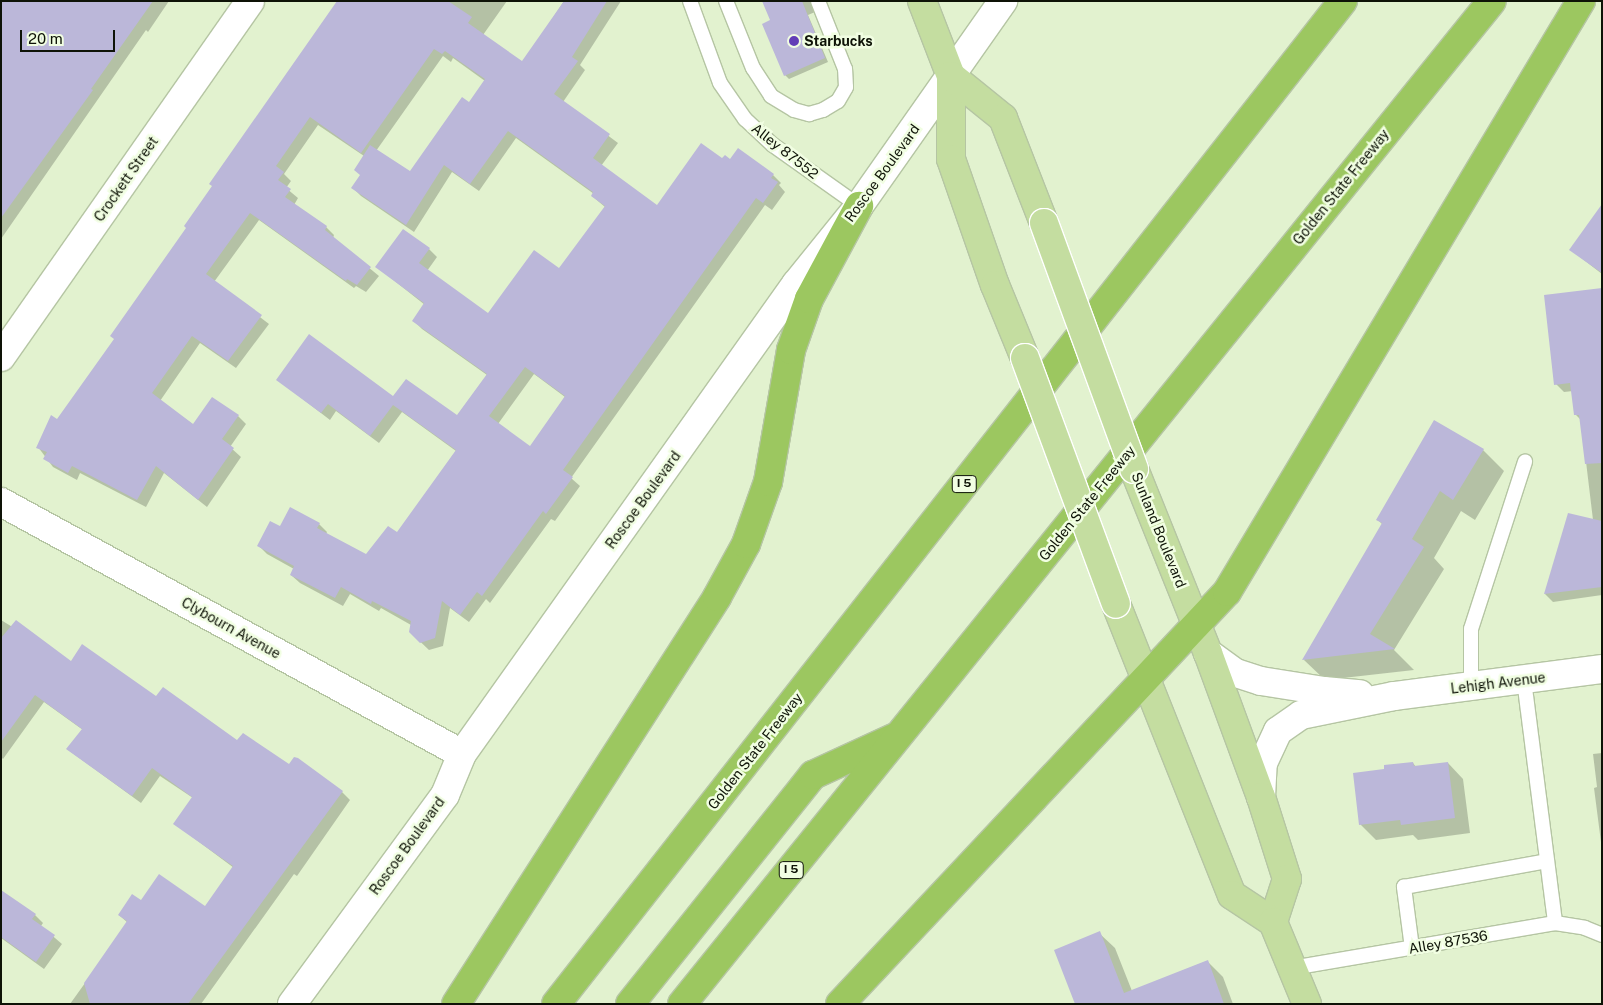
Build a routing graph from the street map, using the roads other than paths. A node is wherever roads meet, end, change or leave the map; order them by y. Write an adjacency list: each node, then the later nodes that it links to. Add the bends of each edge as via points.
1 (250, 1): 12 (street, Crockett Street)
2 (690, 1): 11 (lane, Alley 87552, via 720,83 745,119 773,145)
3 (726, 1): 4 (lane, via 753,68 771,96 794,110 810,114 838,101 846,87 844,69)
4 (818, 1)
5 (922, 1): 10 (main road, Sunland Boulevard)
6 (1003, 1): 10 (street, Roscoe Boulevard)
7 (1343, 1): 30 (highway, Golden State Freeway / I 5)
8 (1492, 1): 22 (highway, Golden State Freeway / I 5)
9 (1581, 1): 15 (highway, via 1227,592)
10 (951, 76): 11 (street, Roscoe Boulevard); 15 (main road, Sunland Boulevard, bridge, via 1003,118 1134,469); 18 (main road, Sunland Boulevard, bridge, via 951,159 995,285)
11 (859, 206): 23 (street, Roscoe Boulevard, via 796,284); 33 (highway, via 809,299 791,350 768,482 746,544 712,605)
12 (1, 357)
13 (1524, 462): 20 (lane, via 1471,629)
14 (1, 502): 23 (street, Clybourn Avenue)
15 (1196, 623): 16 (main road, Sunland Boulevard); 18 (highway)
16 (1208, 653): 21 (street, Lehigh Avenue, via 1236,673 1261,681 1324,691); 24 (main road, Sunland Boulevard)
17 (1602, 669): 19 (street, Lehigh Avenue)
18 (1146, 680): 26 (main road, Sunland Boulevard, via 1232,895); 38 (highway)
19 (1524, 680): 20 (street, Lehigh Avenue); 25 (lane)
20 (1471, 686): 21 (street, Lehigh Avenue)
21 (1394, 696): 24 (street, Lehigh Avenue, via 1301,715 1278,732 1263,763)
22 (899, 735): 36 (highway, via 814,775); 37 (highway, Golden State Freeway / I 5)
23 (462, 754): 32 (street, Roscoe Boulevard, via 445,795)
24 (1261, 797): 26 (main road, Sunland Boulevard, via 1287,879)
25 (1547, 861): 27 (lane); 29 (lane, via 1404,887)
26 (1273, 922): 31 (main road)
27 (1555, 923): 28 (lane, Alley 87536); 29 (lane, Alley 87536)
28 (1602, 934)
29 (1412, 948): 31 (lane, Alley 87536)
30 (586, 967): 34 (highway, Golden State Freeway / I 5); 35 (highway)
31 (1292, 968): 39 (main road)
32 (292, 1004)
33 (456, 1004)
34 (556, 1004)
35 (581, 1004)
36 (630, 1004)
37 (682, 1004)
38 (840, 1004)
39 (1307, 1004)

